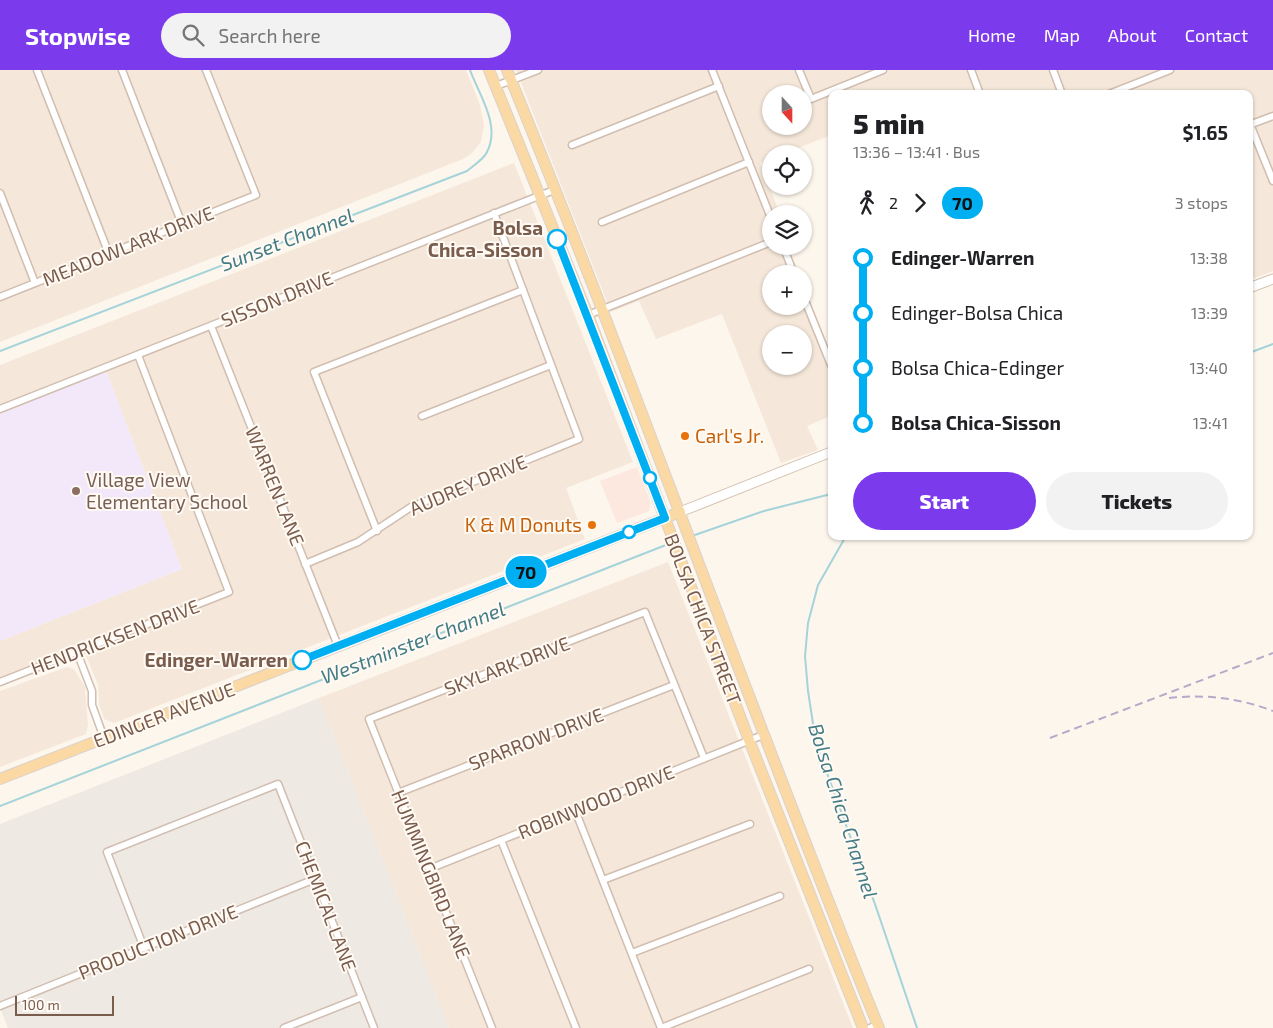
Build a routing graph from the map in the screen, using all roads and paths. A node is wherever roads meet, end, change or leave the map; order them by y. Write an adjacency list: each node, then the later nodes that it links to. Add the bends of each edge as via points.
1 (37, 70): 35 (street)
2 (122, 70): 33 (street)
3 (206, 70): 33 (street, MEADOWLARK DRIVE, via 256,195)
4 (489, 70): 14 (main road, BOLSA CHICA STREET)
5 (507, 70): 13 (main road, BOLSA CHICA STREET)
6 (538, 70): 13 (street)
7 (712, 70): 15 (street)
8 (799, 70): 20 (street, via 811,99)
9 (883, 70): 16 (street)
10 (971, 70): 17 (street)
11 (1053, 70): 18 (street)
12 (1170, 70): 19 (street)
13 (511, 80): 14 (street); 27 (main road, BOLSA CHICA STREET)
14 (496, 86): 29 (main road, BOLSA CHICA STREET)
15 (719, 86): 24 (street); 25 (street)
16 (833, 90)
17 (978, 90)
18 (1060, 90)
19 (1119, 90)
20 (828, 92)
21 (1273, 116): 22 (street)
22 (1253, 124)
23 (1253, 132): 26 (street)
24 (572, 145)
25 (749, 162): 30 (street); 32 (street)
26 (1273, 181)
27 (554, 190): 29 (street, SISSON DRIVE); 41 (main road, BOLSA CHICA STREET)
28 (0, 193): 37 (street)
29 (539, 195): 31 (street, SISSON DRIVE); 42 (main road, BOLSA CHICA STREET)
30 (766, 205)
31 (494, 213): 39 (street); 44 (street, SISSON DRIVE)
32 (602, 222)
33 (182, 224): 35 (street, MEADOWLARK DRIVE)
34 (762, 246): 41 (street)
35 (109, 254): 37 (street, MEADOWLARK DRIVE)
36 (1273, 279): 38 (main road)
37 (35, 283): 40 (street, MEADOWLARK DRIVE)
38 (1253, 286)
39 (523, 290): 47 (street); 55 (street, via 314,372)
40 (0, 297)
41 (601, 309): 42 (street); 49 (main road, BOLSA CHICA STREET)
42 (588, 315): 51 (main road, BOLSA CHICA STREET)
43 (811, 315): 46 (street)
44 (211, 326): 45 (street, SISSON DRIVE); 56 (street, WARREN LANE)
45 (138, 354): 48 (street, SISSON DRIVE); 58 (street, HENDRICKSEN DRIVE, via 230,592)
46 (828, 358)
47 (551, 365): 50 (street); 55 (street, AUDREY DRIVE, via 579,438 411,507)
48 (0, 409)
49 (641, 411): 51 (main road); 53 (main road, BOLSA CHICA STREET)
50 (422, 416)
51 (627, 417): 54 (main road, BOLSA CHICA STREET)
52 (828, 453): 53 (main road, EDINGER AVENUE)
53 (680, 512): 54 (main road, EDINGER AVENUE); 62 (main road, BOLSA CHICA STREET)
54 (665, 518): 57 (main road, EDINGER AVENUE); 64 (main road, BOLSA CHICA STREET)
55 (378, 531): 56 (street, AUDREY DRIVE)
56 (306, 564): 57 (street, WARREN LANE)
57 (338, 646): 63 (main road, EDINGER AVENUE)
58 (77, 652): 59 (street, HENDRICKSEN DRIVE); 63 (street, via 92,691 92,705)
59 (0, 682)
60 (674, 685): 61 (street, SKYLARK DRIVE, via 645,612); 65 (street); 67 (street, SPARROW DRIVE)
61 (369, 719): 67 (street, HUMMINGBIRD LANE)
62 (763, 735): 64 (street, ROBINWOOD DRIVE); 80 (main road, BOLSA CHICA STREET)
63 (104, 738): 66 (main road, EDINGER AVENUE)
64 (749, 740): 65 (street, ROBINWOOD DRIVE); 86 (main road, BOLSA CHICA STREET)
65 (704, 758): 68 (street, ROBINWOOD DRIVE)
66 (0, 779)
67 (398, 793): 71 (street, HUMMINGBIRD LANE)
68 (575, 810): 70 (street, ROBINWOOD DRIVE); 73 (street)
69 (750, 824): 73 (street)
70 (501, 840): 71 (street, ROBINWOOD DRIVE); 84 (street)
71 (429, 869): 83 (street, HUMMINGBIRD LANE)
72 (315, 879): 75 (street, PRODUCTION DRIVE); 75 (street, CHEMICAL LANE, via 278,784 107,852); 78 (street, CHEMICAL LANE)
73 (603, 880): 76 (street)
74 (780, 896): 76 (street)
75 (144, 948): 79 (street, PRODUCTION DRIVE)
76 (632, 953): 85 (street)
77 (808, 969): 85 (street)
78 (362, 997): 81 (street); 82 (street, CHEMICAL LANE)
79 (0, 1006)
80 (875, 1027)
81 (284, 1028)
82 (374, 1028)
83 (492, 1028)
84 (576, 1028)
85 (661, 1028)
86 (863, 1028)

